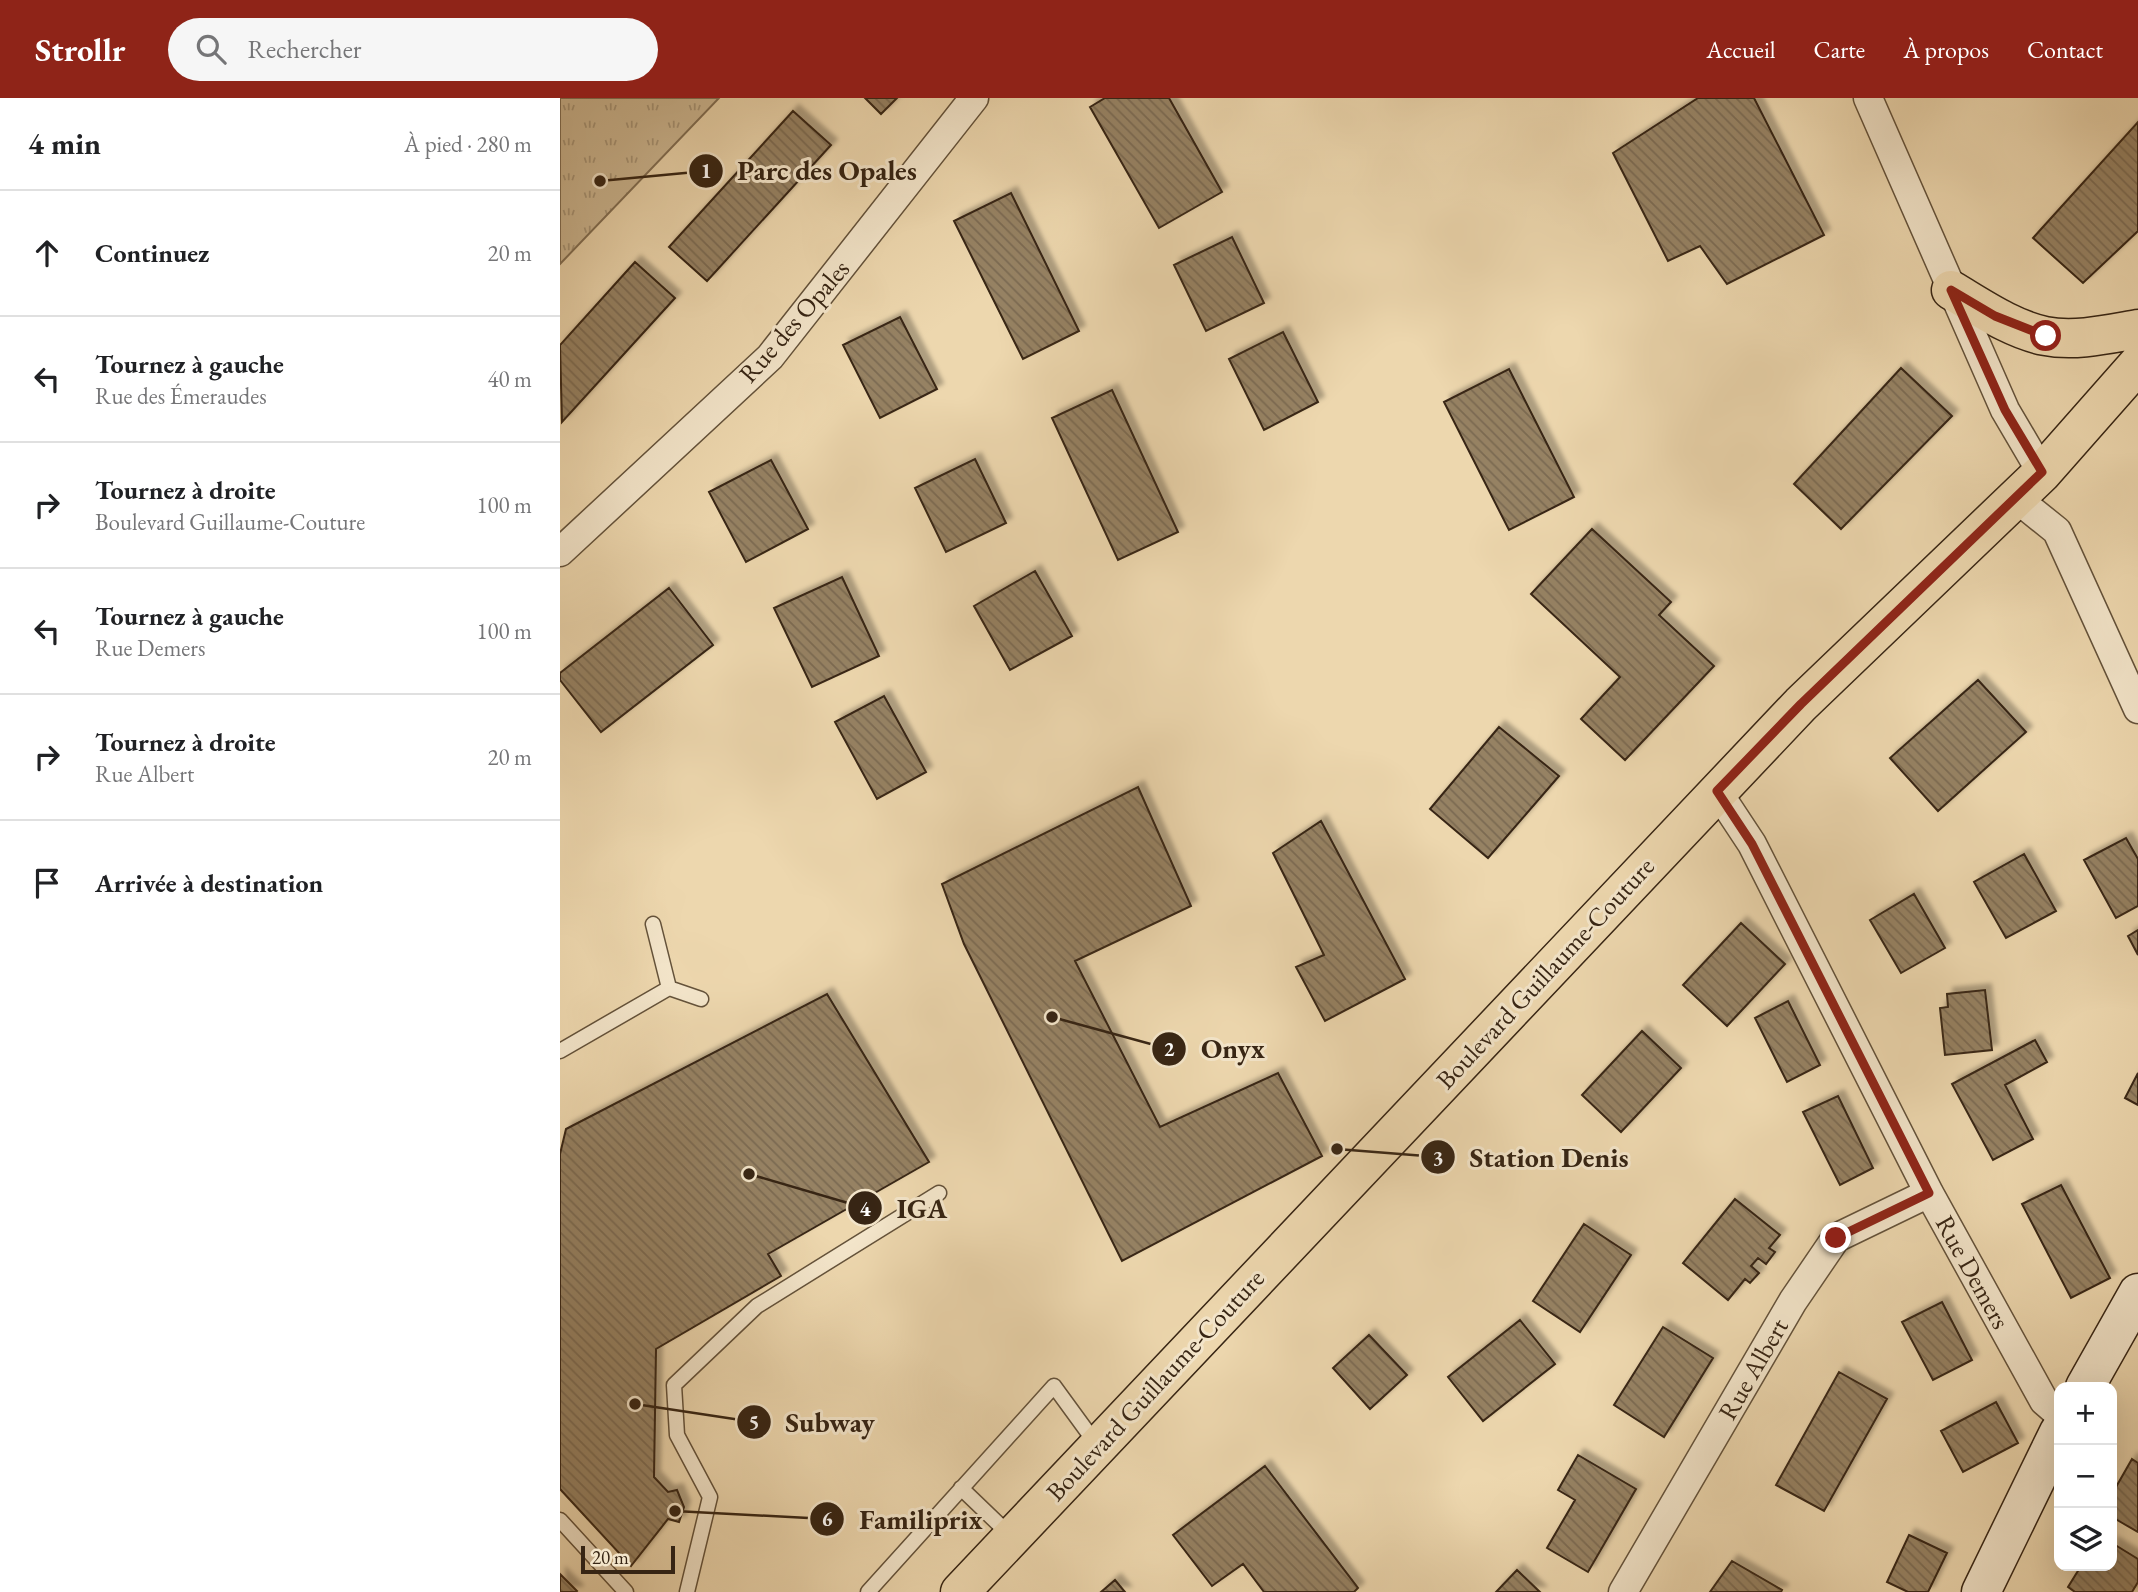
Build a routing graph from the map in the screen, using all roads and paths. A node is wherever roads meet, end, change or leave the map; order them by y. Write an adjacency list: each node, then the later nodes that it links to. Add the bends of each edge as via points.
1 (974, 98): 7 (street, Rue des Opales, via 770,357)
2 (1868, 98): 3 (street)
3 (1951, 290): 4 (main road, via 1995,316 2046,336 2092,337); 6 (street, via 2005,410)
4 (2138, 329)
5 (2138, 364): 6 (main road, Boulevard Guillaume-Couture)
6 (2029, 485): 8 (street, via 2057,531); 9 (main road, Boulevard Guillaume-Couture)
7 (560, 552)
8 (2138, 709)
9 (1717, 791): 15 (street, Rue Demers, via 1752,844); 20 (main road, Boulevard Guillaume-Couture)
10 (653, 924): 11 (lane)
11 (669, 988): 12 (lane); 13 (lane)
12 (701, 999)
13 (560, 1051)
14 (939, 1193): 26 (lane, via 757,1306 674,1385 677,1435 710,1497)
15 (1929, 1193): 18 (street, Rue Demers, via 2044,1401); 29 (street, Rue Albert, via 1836,1238 1793,1301)
16 (2138, 1293): 17 (street)
17 (2088, 1382)
18 (2054, 1410)
19 (2054, 1443): 24 (street)
20 (1098, 1446): 21 (lane, via 1054,1387); 23 (main road, Boulevard Guillaume-Couture)
21 (961, 1489): 23 (lane); 27 (lane)
22 (560, 1520): 25 (lane)
23 (1012, 1537): 28 (main road, Boulevard Guillaume-Couture)
24 (1990, 1588)
25 (626, 1592)
26 (688, 1592)
27 (868, 1592)
28 (960, 1592)
29 (1623, 1592)

